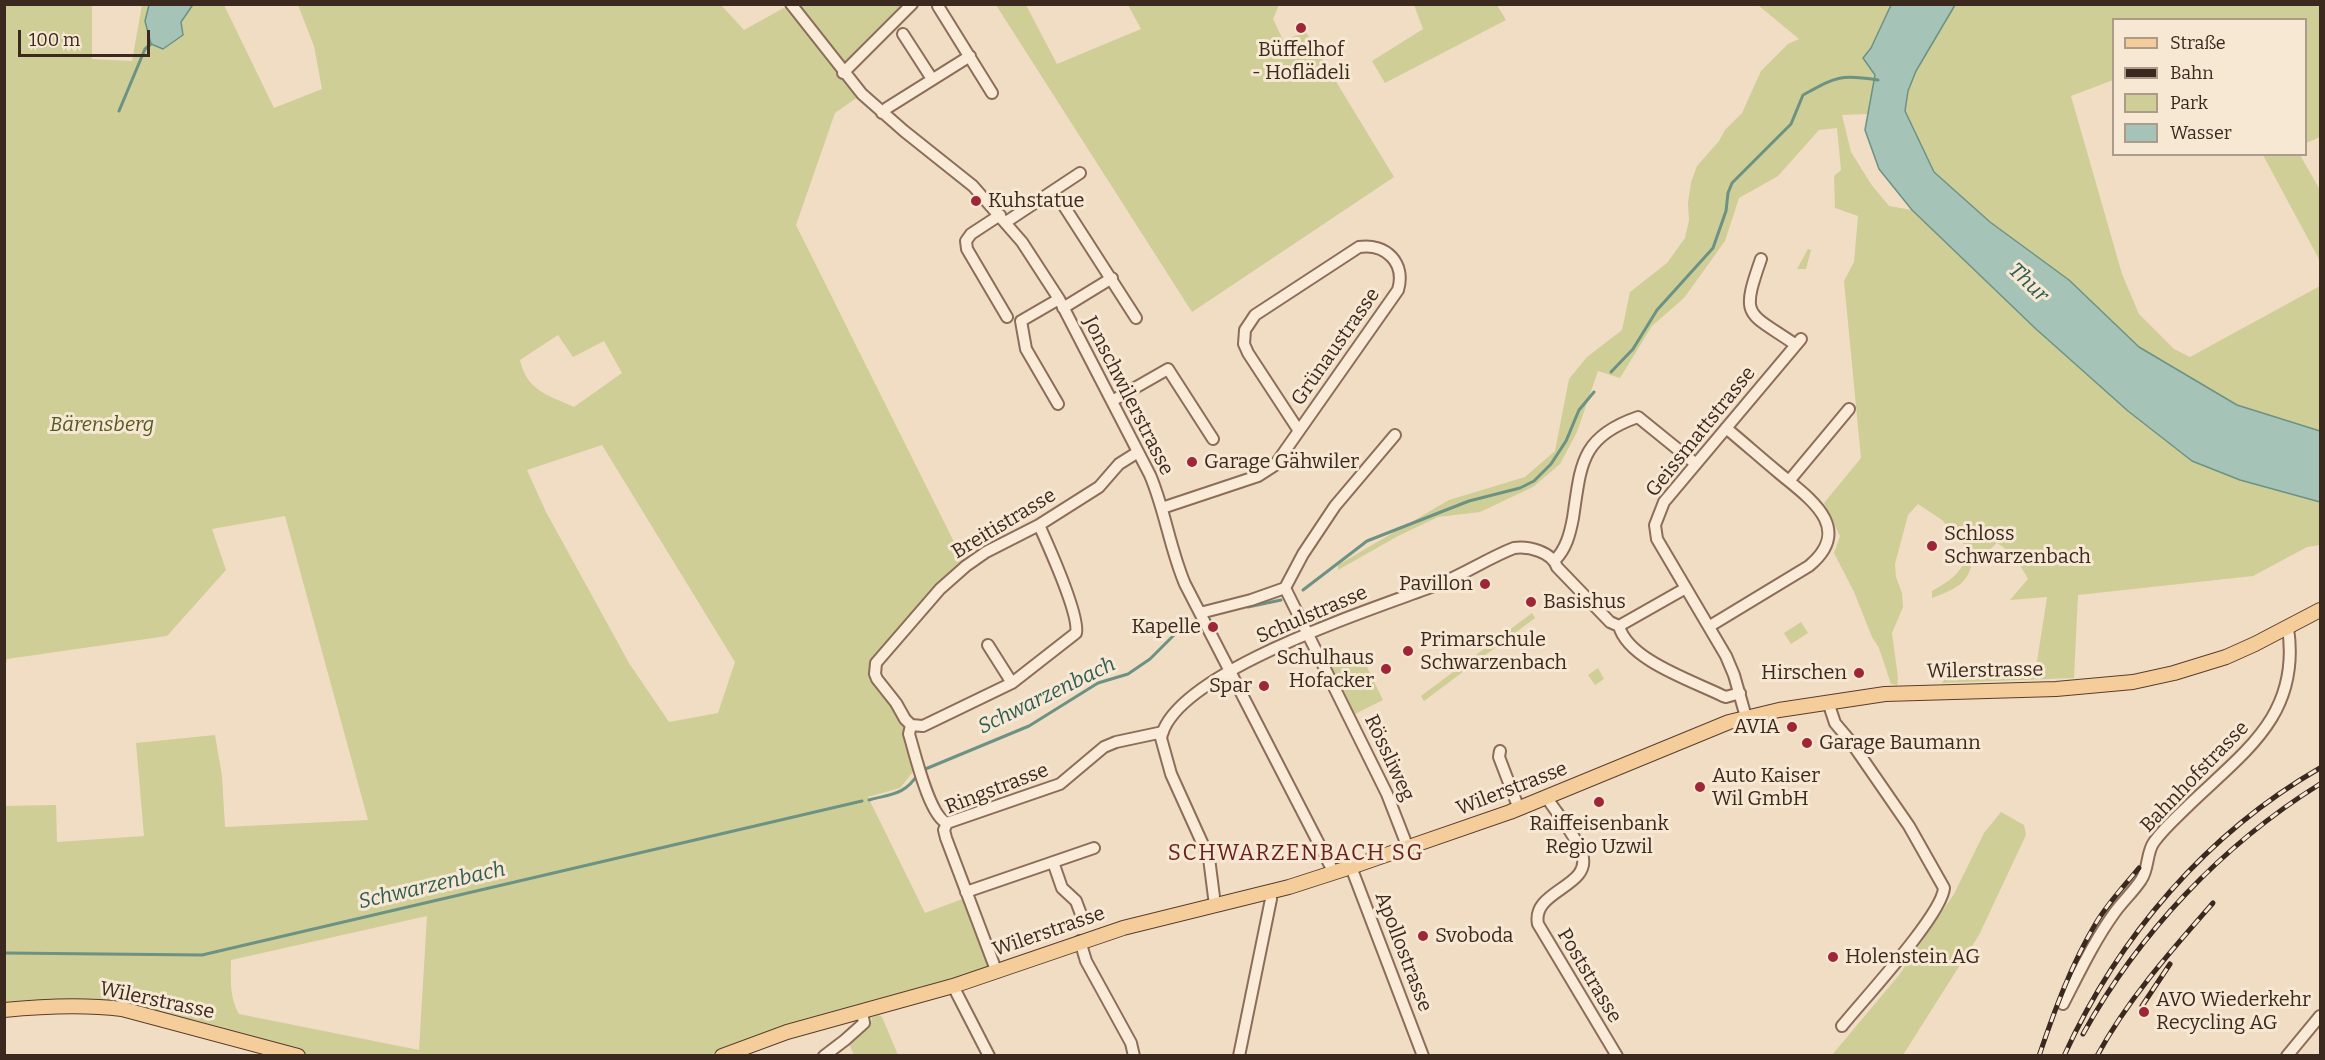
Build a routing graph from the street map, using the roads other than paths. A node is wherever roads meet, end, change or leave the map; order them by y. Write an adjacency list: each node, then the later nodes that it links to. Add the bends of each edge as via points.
1 (791, 4): 6 (street, Jonschwilerstrasse)
2 (912, 4): 6 (street)
3 (938, 6): 5 (street)
4 (903, 34): 7 (street)
5 (970, 56): 7 (street); 8 (street)
6 (843, 73): 9 (street, Jonschwilerstrasse)
7 (932, 79): 9 (street)
8 (992, 93)
9 (882, 113): 12 (street, Jonschwilerstrasse, via 973,186)
10 (1080, 173): 12 (street)
11 (1064, 206): 14 (street)
12 (1003, 218): 15 (street, Jonschwilerstrasse, via 1036,261); 16 (street, via 971,234 966,241)
13 (1761, 259): 21 (street, Geissmattstrasse, via 1750,292 1750,311 1798,342)
14 (1112, 278): 15 (street); 17 (street)
15 (1061, 304): 18 (street, Jonschwilerstrasse); 19 (street, via 1021,321 1026,349)
16 (1007, 317)
17 (1136, 318)
18 (1112, 401): 24 (street, via 1168,369); 25 (street, Jonschwilerstrasse)
19 (1058, 405)
20 (1849, 410): 27 (street)
21 (1726, 428): 26 (street, Geissmattstrasse); 27 (street)
22 (1299, 431): 22 (street, Grünaustrasse, via 1398,290 1398,268 1380,248 1359,247 1255,315 1248,324 1244,335 1248,353); 28 (street, Grünaustrasse, via 1267,471)
23 (1395, 435): 31 (street, via 1335,506 1302,554)
24 (1213, 439)
25 (1138, 452): 28 (street, Jonschwilerstrasse); 29 (street, Breitistrasse, via 1119,464 1099,487)
26 (1696, 464): 30 (street, via 1638,417 1606,431 1583,460 1571,528 1562,553); 32 (street, Geissmattstrasse, via 1664,502 1655,525 1659,543)
27 (1789, 481): 36 (street, via 1825,517 1829,529 1824,549 1807,567)
28 (1162, 508): 34 (street, Jonschwilerstrasse, via 1173,553)
29 (1039, 525): 41 (street, via 1055,560 1077,629 1067,642); 45 (street, Breitistrasse, via 966,566 878,658 877,679)
30 (1555, 560): 35 (street, Schulstrasse, via 1557,567 1604,616); 38 (street, Schulstrasse, via 1536,550 1514,548 1442,583)
31 (1285, 588): 34 (street); 38 (street, Rössliweg)
32 (1686, 588): 35 (street); 36 (street, Geissmattstrasse)
33 (2320, 610): 37 (main road, Wilerstrasse)
34 (1200, 613): 40 (street, Jonschwilerstrasse)
35 (1619, 626): 42 (street, Schulstrasse, via 1640,654 1658,665 1723,696)
36 (1710, 627): 42 (street, Geissmattstrasse)
37 (2288, 628): 43 (main road, Wilerstrasse, via 2226,657 2133,682 2056,689 1904,692); 63 (street, Bahnhofstrasse, via 2290,666 2278,709 2251,746 2153,843 2142,879 2088,954)
38 (1308, 633): 40 (street, Schulstrasse); 52 (street, Rössliweg, via 1387,794)
39 (988, 645): 41 (street)
40 (1230, 672): 46 (street, Schulstrasse, via 1184,703); 55 (street, Jonschwilerstrasse)
41 (1012, 683): 45 (street, via 922,726)
42 (1740, 693): 44 (street, Geissmattstrasse)
43 (1828, 702): 44 (main road, Wilerstrasse); 67 (street, via 1835,723 1909,826 1944,888 1938,906)
44 (1746, 717): 48 (main road, Wilerstrasse)
45 (912, 725): 50 (street, Breitistrasse, via 909,734 923,777 936,813)
46 (1162, 732): 50 (street, Ringstrasse, via 1104,747 1060,784); 58 (street, via 1166,759 1209,858)
47 (1500, 751): 49 (street)
48 (1547, 798): 49 (main road, Wilerstrasse); 75 (street, Poststrasse, via 1582,853 1583,864 1575,878 1540,908 1538,924)
49 (1519, 809): 52 (main road, Wilerstrasse)
50 (947, 823): 56 (street, Ringstrasse, via 946,838)
51 (1094, 848): 53 (street)
52 (1408, 848): 54 (main road, Wilerstrasse)
53 (1053, 862): 56 (street); 59 (street, via 1062,888 1076,901)
54 (1352, 867): 55 (main road, Wilerstrasse); 68 (street, Apollostrasse)
55 (1334, 873): 57 (main road, Wilerstrasse)
56 (966, 892): 61 (street, Ringstrasse)
57 (1270, 892): 58 (main road, Wilerstrasse); 74 (street)
58 (1215, 905): 60 (main road, Wilerstrasse)
59 (1083, 917)
60 (1080, 941): 61 (main road, Wilerstrasse); 73 (street, via 1086,961 1131,1043)
61 (996, 970): 62 (main road, Wilerstrasse)
62 (953, 986): 65 (main road, Wilerstrasse); 72 (street)
63 (2063, 1004)
64 (4, 1010): 69 (main road, Wilerstrasse, via 64,1005 122,1009)
65 (862, 1012): 70 (main road, Wilerstrasse, via 787,1032); 71 (street, via 864,1023)
66 (2320, 1016): 76 (street)
67 (1842, 1026)
68 (1422, 1053)
69 (298, 1056)
70 (722, 1056)
71 (824, 1056)
72 (989, 1056)
73 (1134, 1056)
74 (1239, 1056)
75 (1617, 1056)
76 (2287, 1056)

